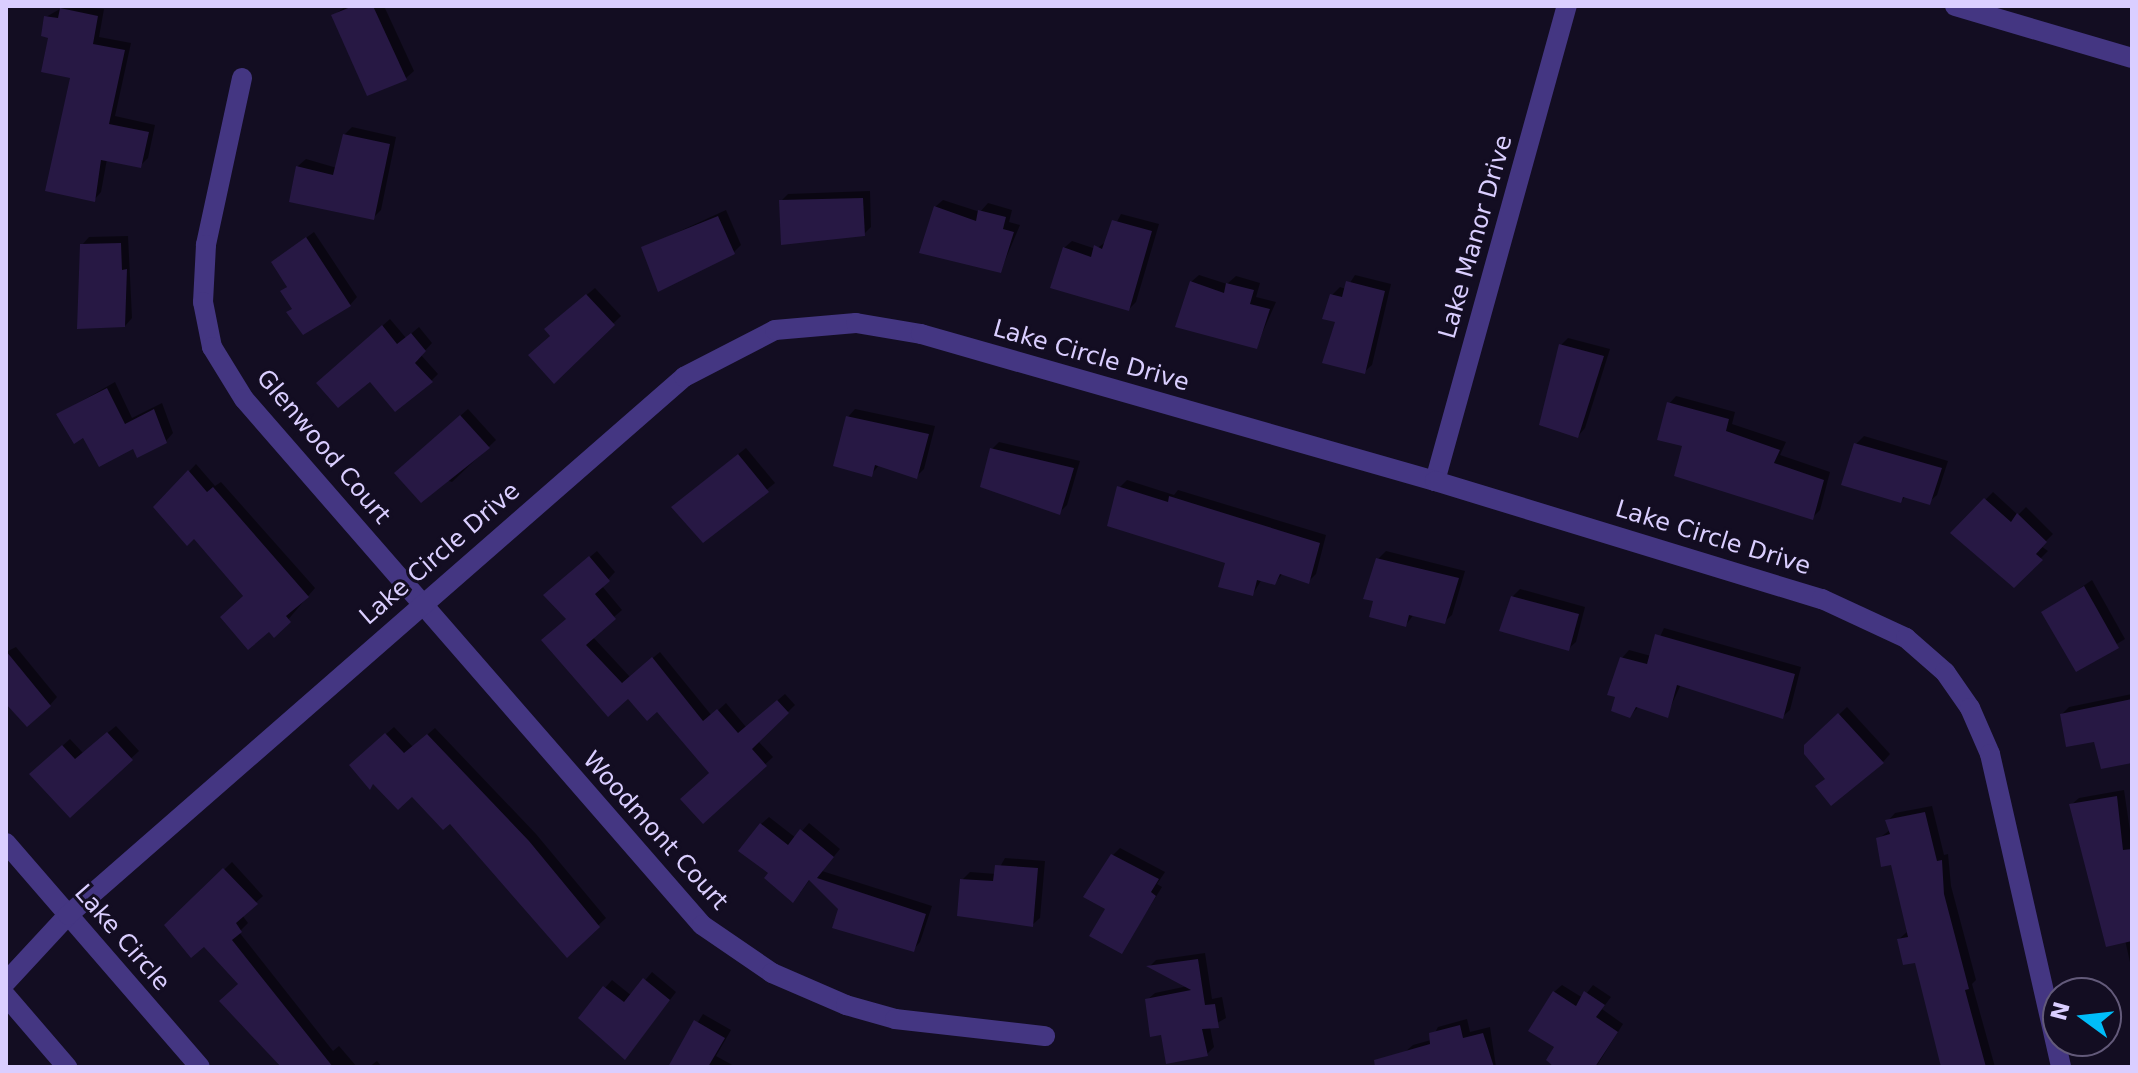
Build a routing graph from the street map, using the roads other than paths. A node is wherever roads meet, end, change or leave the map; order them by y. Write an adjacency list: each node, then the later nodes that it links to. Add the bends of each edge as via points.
1 (1567, 6): 5 (street, Lake Manor Drive)
2 (1955, 6): 3 (street)
3 (2132, 58)
4 (242, 78): 6 (street, Glenwood Court, via 206,245 203,302 212,347 244,399)
5 (1435, 481): 6 (street, Lake Circle Drive, via 921,334 856,323 810,324 744,343 684,377); 14 (street, Lake Circle Drive, via 1822,599 1906,638 1945,672 1970,708 1990,754)
6 (423, 603): 8 (street, Lake Circle Drive); 11 (street, Woodmont Court, via 666,889 735,951 803,988 883,1015)
7 (6, 843): 8 (street, Lake Circle)
8 (68, 915): 9 (street, Lake Circle Drive); 13 (street, Lake Circle)
9 (6, 982)
10 (6, 996): 12 (street)
11 (1045, 1036)
12 (67, 1067)
13 (200, 1067)
14 (2061, 1067)

